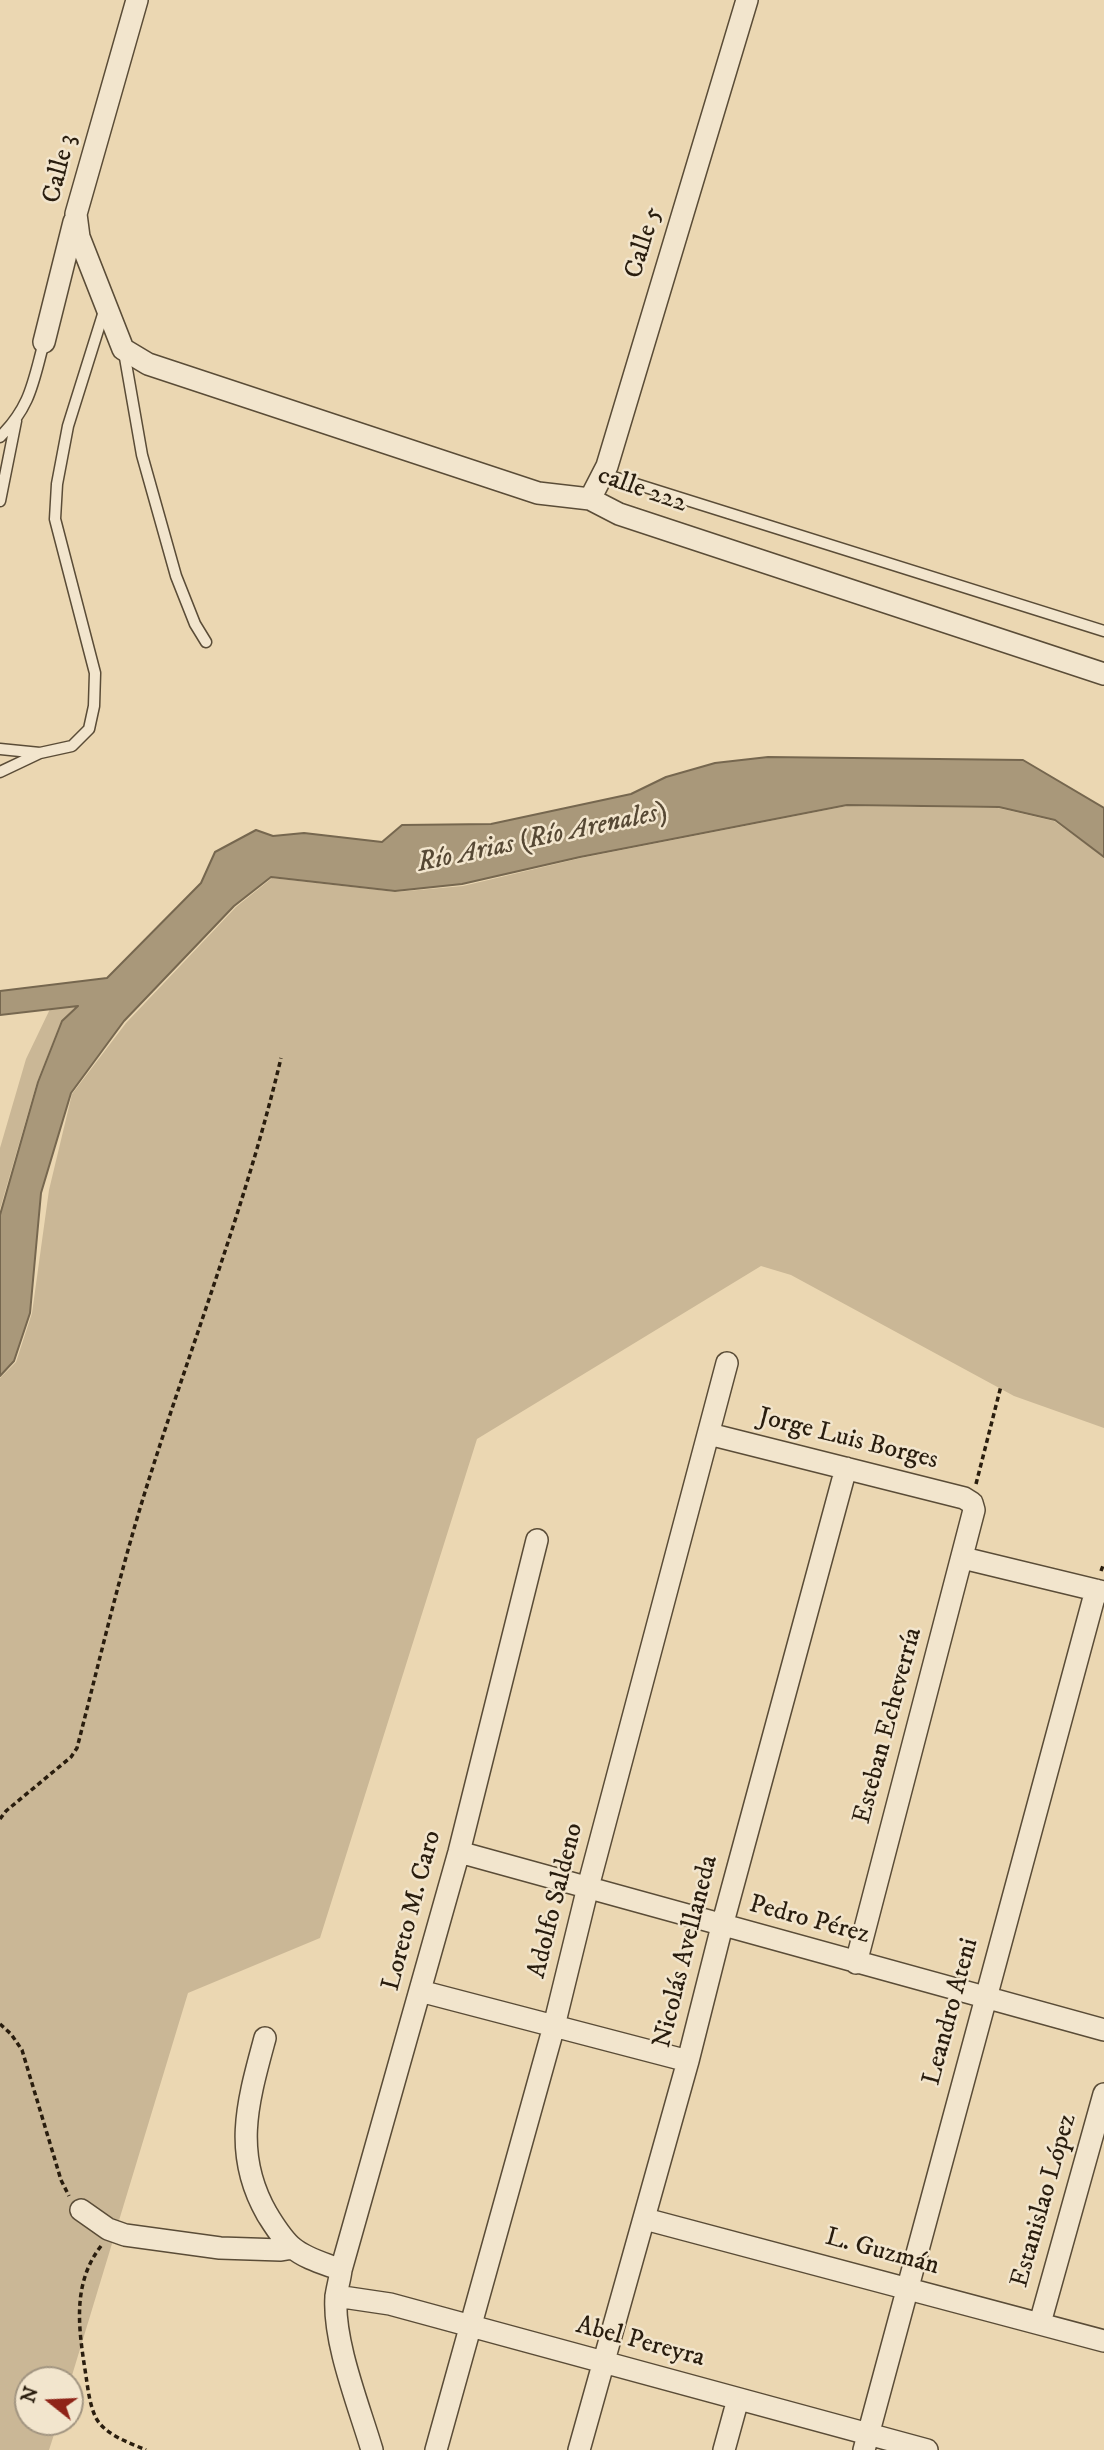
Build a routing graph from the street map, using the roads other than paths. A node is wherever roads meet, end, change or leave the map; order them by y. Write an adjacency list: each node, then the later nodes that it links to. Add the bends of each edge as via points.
1 (137, 0): 3 (street, Calle 3)
2 (747, 0): 9 (street, Calle 5)
3 (76, 214): 4 (street, Calle 3, via 79,237); 5 (street)
4 (106, 306): 6 (street, Calle 3); 16 (lane, via 68,426 55,519 95,673 94,706 89,729 72,746)
5 (44, 342): 7 (lane, via 29,400)
6 (123, 349): 10 (street, calle 222, via 148,364 538,493); 13 (lane, via 142,456 176,576)
7 (16, 421): 8 (lane); 11 (lane)
8 (0, 437)
9 (604, 474): 10 (street, Calle 5); 12 (lane)
10 (590, 499): 14 (street, calle 222, via 619,514)
11 (0, 501)
12 (1104, 631)
13 (206, 642)
14 (1104, 674)
15 (0, 749): 16 (lane)
16 (40, 753): 17 (lane)
17 (0, 772)
18 (727, 1363): 19 (street, Adolfo Saldeno)
19 (709, 1434): 20 (street, Jorge Luis Borges); 26 (street, Adolfo Saldeno)
20 (846, 1468): 21 (street, Jorge Luis Borges); 27 (street, Nicolás Avellaneda)
21 (972, 1503): 23 (street, Esteban Echeverría)
22 (537, 1539): 25 (street, Loreto M. Caro)
23 (963, 1558): 24 (street); 28 (street, Esteban Echeverría)
24 (1100, 1591): 30 (street, Leandro Ateni)
25 (459, 1852): 26 (street, Pedro Pérez); 29 (street, Loreto M. Caro)
26 (588, 1887): 27 (street, Pedro Pérez); 31 (street, Adolfo Saldeno)
27 (722, 1926): 28 (street, Pedro Pérez); 34 (street, Nicolás Avellaneda)
28 (856, 1963): 30 (street, Pedro Pérez)
29 (420, 1991): 31 (street); 39 (street, Loreto M. Caro)
30 (984, 1998): 32 (street, Pedro Pérez); 40 (street, Leandro Ateni)
31 (554, 2026): 34 (street); 43 (street, Adolfo Saldeno)
32 (1104, 2030)
33 (265, 2038): 38 (street, via 246,2120 248,2168 276,2229)
34 (688, 2062): 37 (street, Nicolás Avellaneda)
35 (1104, 2094): 42 (street, Estanislao López)
36 (81, 2210): 38 (street, via 125,2235 200,2246)
37 (645, 2219): 40 (street, L. Guzmán); 45 (street, Nicolás Avellaneda)
38 (293, 2248): 39 (street)
39 (341, 2270): 41 (street, Loreto M. Caro)
40 (906, 2288): 42 (street, L. Guzmán); 47 (street, Leandro Ateni)
41 (336, 2296): 43 (street, Abel Pereyra, via 390,2304); 48 (street, Loreto M. Caro, via 342,2348)
42 (1040, 2323): 44 (street, L. Guzmán)
43 (471, 2326): 45 (street, Abel Pereyra); 49 (street, Adolfo Saldeno)
44 (1104, 2341)
45 (605, 2362): 46 (street, Abel Pereyra); 50 (street, Nicolás Avellaneda)
46 (738, 2399): 47 (street, Abel Pereyra); 51 (street)
47 (866, 2442): 52 (street, Abel Pereyra)
48 (372, 2450)
49 (436, 2450)
50 (579, 2450)
51 (724, 2450)
52 (927, 2450)

